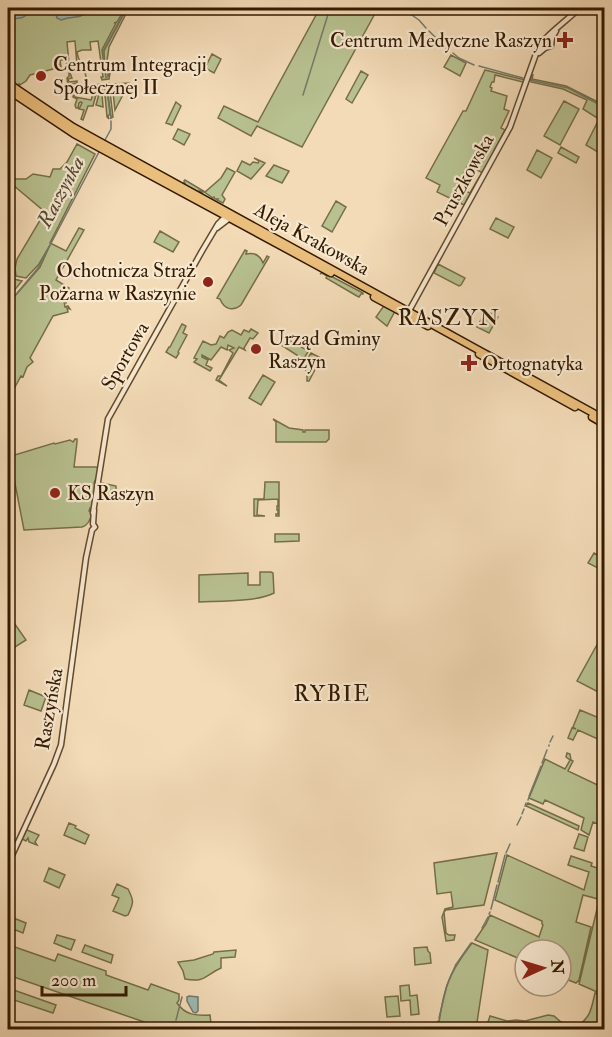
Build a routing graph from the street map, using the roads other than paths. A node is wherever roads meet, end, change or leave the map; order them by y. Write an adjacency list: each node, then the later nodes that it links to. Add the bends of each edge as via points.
1 (580, 8): 2 (street)
2 (550, 39): 3 (street, via 544,40); 3 (street, via 551,46)
3 (545, 45): 7 (street, Pruszkowska, via 537,54 508,130)
4 (8, 83): 6 (main road, Aleja Krakowska, via 73,127)
5 (8, 90): 6 (main road, Aleja Krakowska, via 74,134)
6 (229, 215): 7 (main road, Aleja Krakowska); 10 (street, Sportowa, via 218,224 108,419)
7 (408, 313): 8 (main road, Aleja Krakowska); 9 (main road, Aleja Krakowska)
8 (604, 419)
9 (604, 424)
10 (91, 530): 11 (street, Raszyńska, via 61,745)
11 (8, 864)

